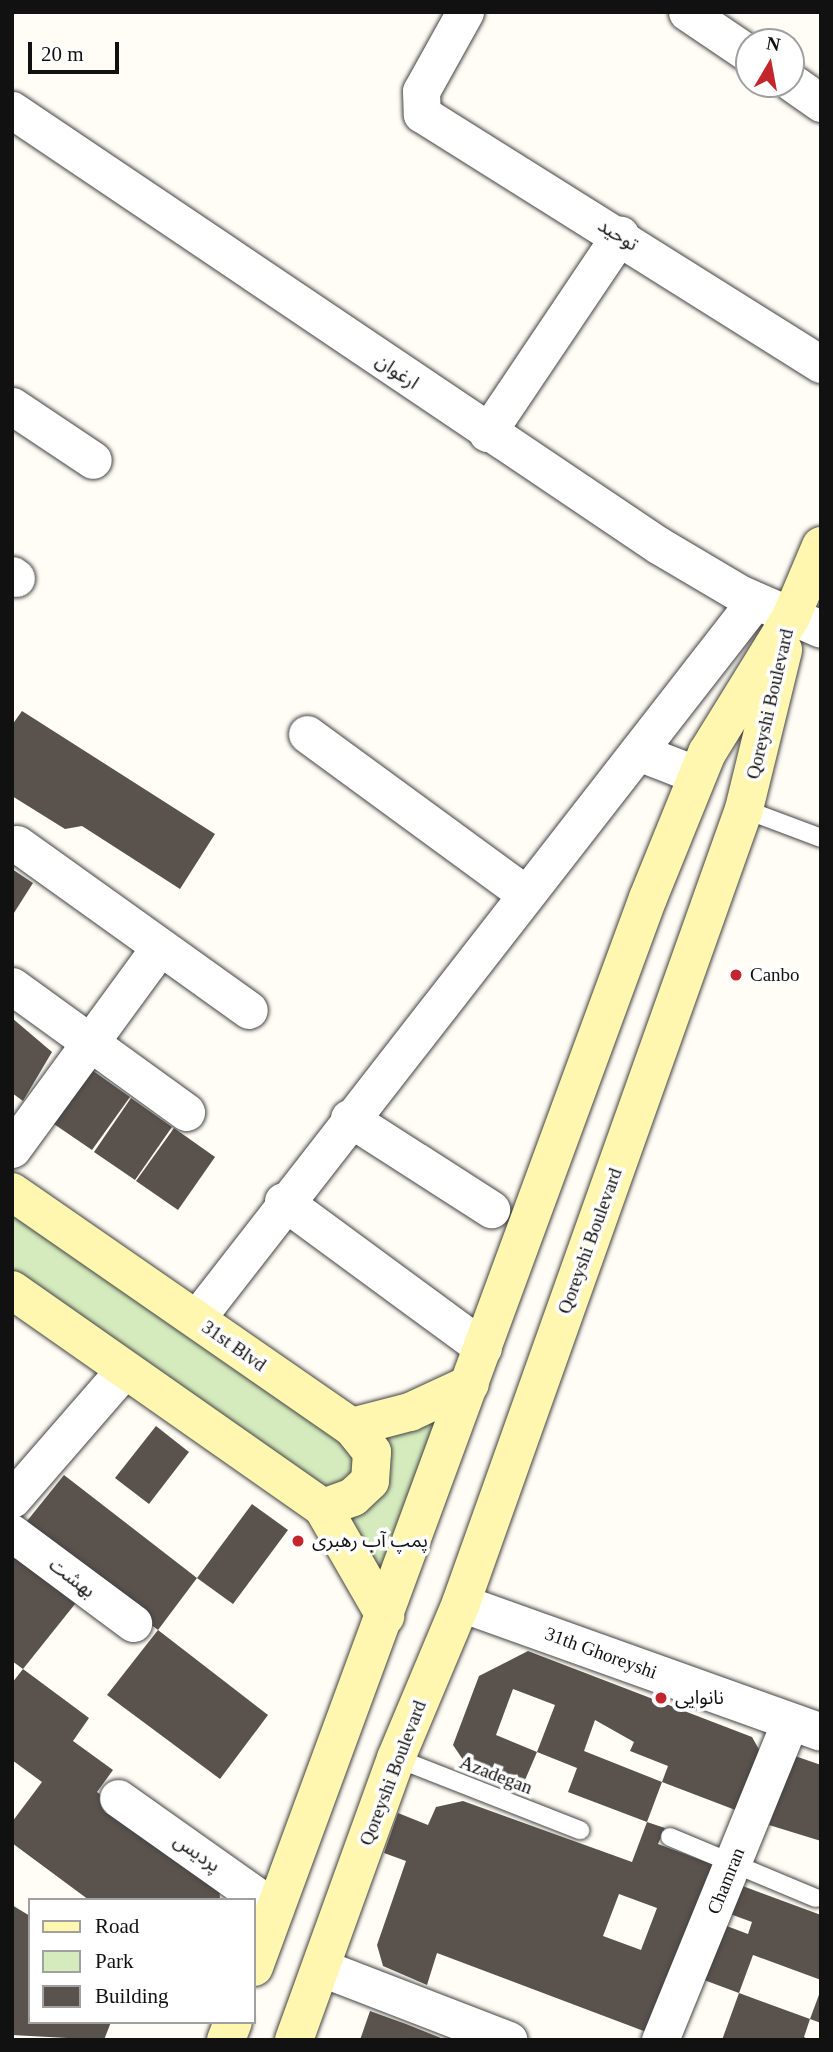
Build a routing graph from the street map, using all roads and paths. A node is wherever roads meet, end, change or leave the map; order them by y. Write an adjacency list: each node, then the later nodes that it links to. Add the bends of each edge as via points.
1 (465, 12): 7 (street, توحید, via 418,105)
2 (687, 12): 3 (street)
3 (735, 45)
4 (805, 92): 5 (street)
5 (821, 103)
6 (12, 110): 10 (street, ارغوان)
7 (620, 235): 8 (street, توحید); 10 (street)
8 (821, 364)
9 (12, 406): 11 (street)
10 (487, 433): 13 (street, ارغوان)
11 (93, 460)
12 (821, 546): 14 (main road)
13 (755, 601): 14 (street, ارغوان); 16 (street)
14 (806, 623): 17 (main road, Qoreyshi Boulevard); 18 (main road, Qoreyshi Boulevard)
15 (307, 734): 21 (street)
16 (638, 752): 17 (street); 21 (street)
17 (697, 775): 18 (main road, via 728,769); 34 (main road, Qoreyshi Boulevard)
18 (747, 801): 19 (lane); 41 (main road, Qoreyshi Boulevard)
19 (821, 838)
20 (17, 844): 22 (street)
21 (526, 894): 27 (street)
22 (160, 947): 24 (street); 25 (street)
23 (12, 986): 25 (street)
24 (249, 1010)
25 (91, 1042): 26 (street); 28 (street)
26 (186, 1112)
27 (349, 1118): 30 (street); 31 (street)
28 (12, 1149)
29 (12, 1192): 33 (main road, 31st Blvd)
30 (284, 1201): 33 (street); 34 (street)
31 (491, 1209)
32 (12, 1290): 35 (main road)
33 (196, 1319): 37 (main road, 31st Blvd)
34 (484, 1348): 36 (main road, Qoreyshi Boulevard)
35 (124, 1370): 38 (street); 39 (main road)
36 (470, 1384): 37 (main road, via 410,1412); 42 (main road, Qoreyshi Boulevard)
37 (352, 1427): 39 (main road, via 372,1452 370,1480 353,1497)
38 (12, 1499)
39 (323, 1508): 42 (main road)
40 (12, 1533): 43 (street, بهشت)
41 (461, 1603): 44 (street, 31th Ghoreyshi); 45 (main road, Qoreyshi Boulevard)
42 (385, 1616): 51 (main road, Qoreyshi Boulevard)
43 (133, 1623)
44 (805, 1726): 49 (street, Chamran)
45 (396, 1758): 47 (lane, Azadegan); 53 (main road, Qoreyshi Boulevard)
46 (118, 1797): 51 (street, پردیس)
47 (580, 1830)
48 (670, 1837): 49 (lane)
49 (734, 1864): 50 (lane); 56 (street, Chamran)
50 (816, 1898)
51 (275, 1909): 52 (main road, Qoreyshi Boulevard)
52 (256, 1961)
53 (322, 1968): 54 (main road, Qoreyshi Boulevard); 55 (street)
54 (294, 2040)
55 (509, 2040)
56 (660, 2040)

